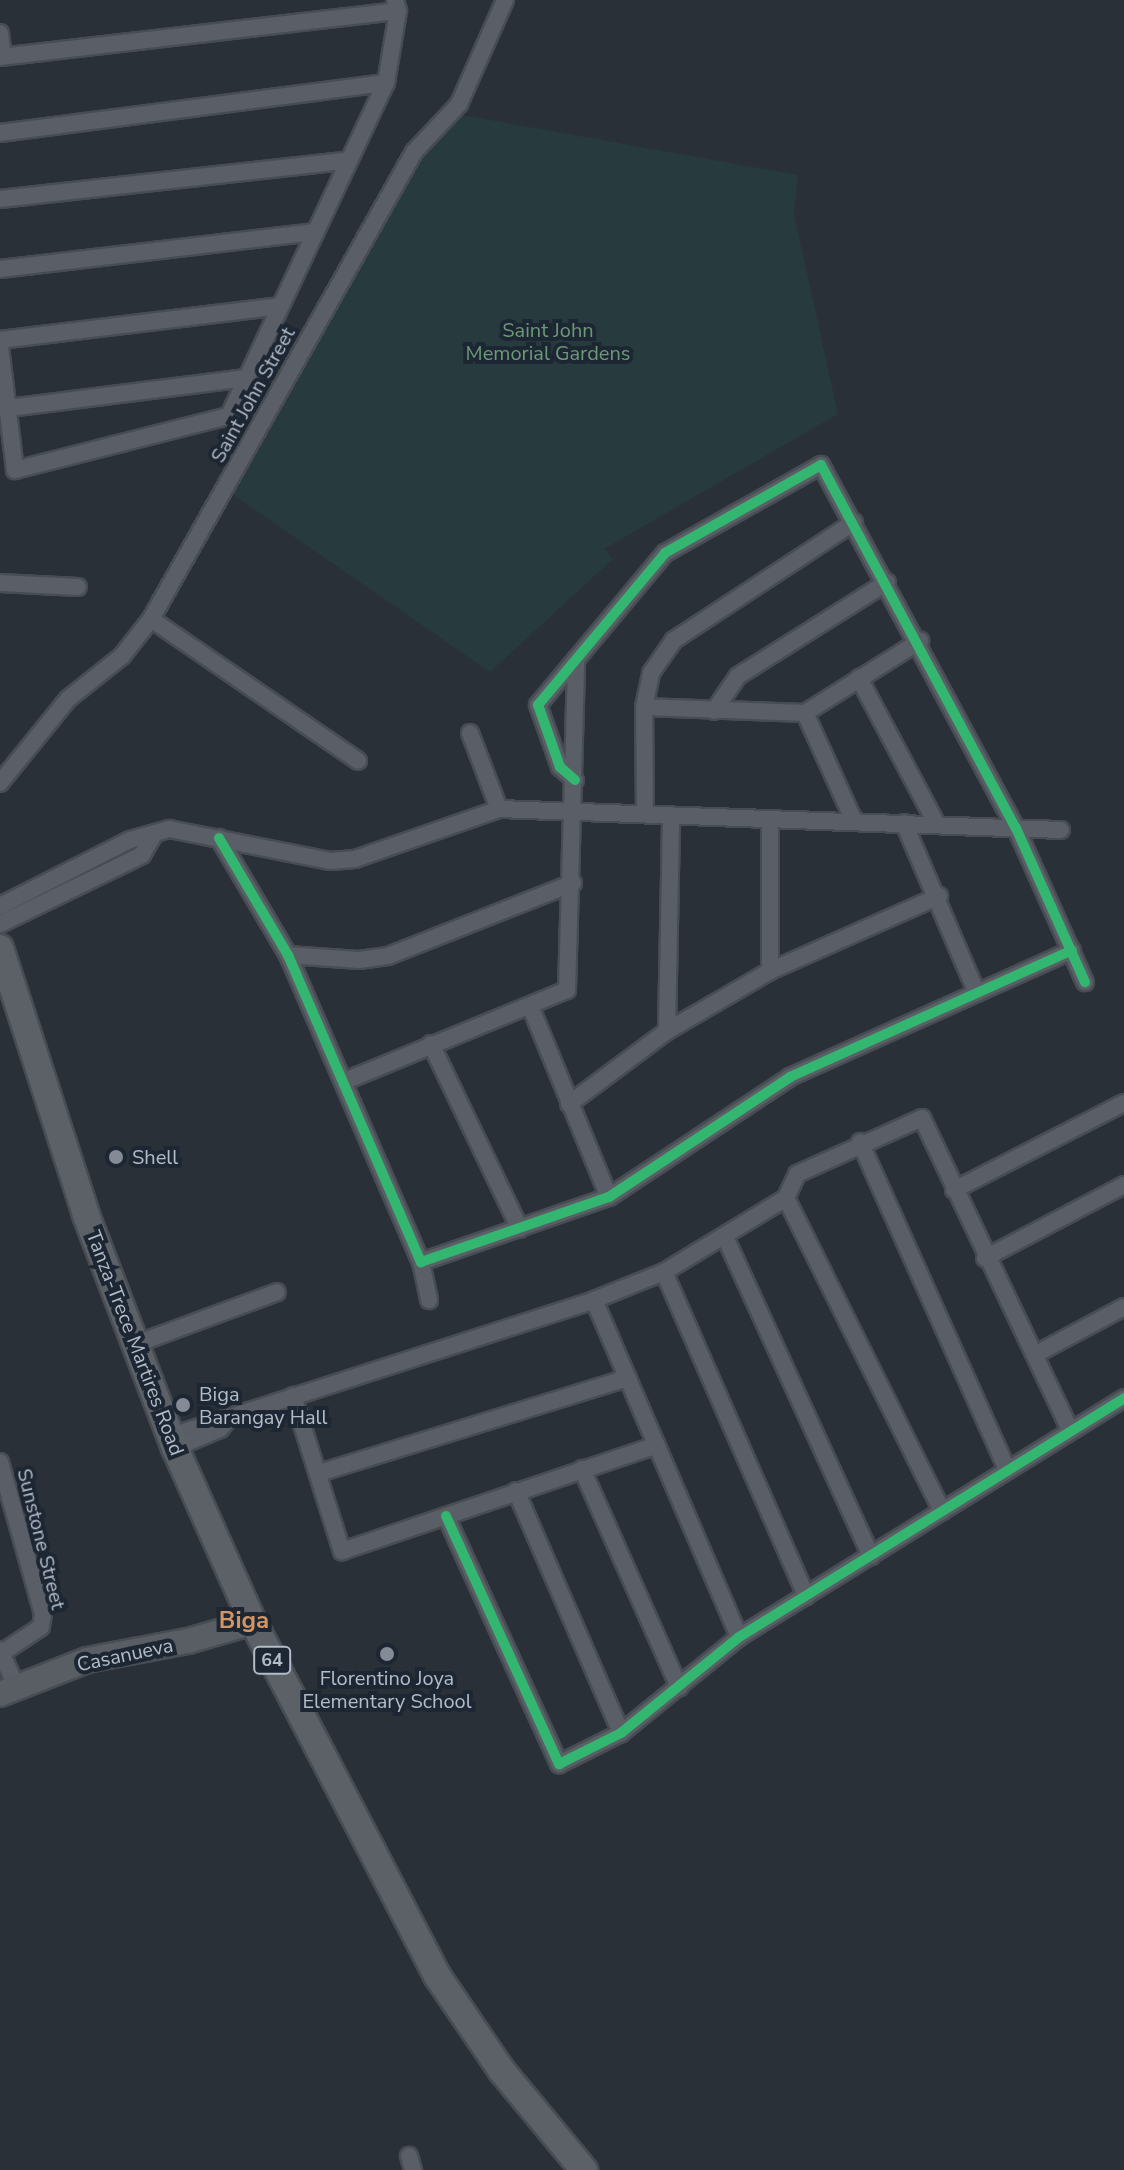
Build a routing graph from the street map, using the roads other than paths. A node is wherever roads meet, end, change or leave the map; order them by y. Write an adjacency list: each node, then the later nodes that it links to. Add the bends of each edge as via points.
1 (505, 0): 20 (street, Saint John Street, via 459,104 414,152)
2 (396, 5): 4 (street); 5 (street)
3 (0, 33): 4 (street)
4 (2, 57)
5 (386, 83): 6 (street); 7 (street)
6 (0, 133)
7 (346, 161): 8 (street); 9 (street)
8 (0, 199)
9 (316, 232): 10 (street); 11 (street)
10 (0, 269)
11 (279, 306): 12 (street); 14 (street)
12 (0, 340)
13 (0, 347): 15 (street)
14 (246, 378): 15 (street); 15 (street, via 229,416 15,470)
15 (9, 408)
16 (854, 522): 17 (street); 22 (street, via 821,465 665,553); 24 (street, via 674,640 651,673)
17 (887, 582): 21 (street); 25 (street, via 738,676)
18 (0, 583): 19 (street)
19 (78, 587)
20 (151, 619): 28 (street); 30 (street, Saint John Street, via 122,656 68,699)
21 (920, 641): 23 (street); 39 (street)
22 (576, 659): 29 (street); 29 (street, via 538,705 560,767)
23 (859, 678): 26 (street); 38 (street)
24 (644, 707): 25 (street); 33 (street)
25 (714, 711): 26 (street)
26 (805, 713): 36 (street)
27 (470, 733): 31 (street)
28 (358, 761)
29 (575, 780): 32 (street)
30 (0, 783)
31 (499, 809): 32 (street); 42 (street, via 344,861 268,852)
32 (575, 810): 33 (street); 43 (street)
33 (645, 814): 34 (street)
34 (671, 815): 35 (street); 54 (street)
35 (770, 819): 36 (street); 50 (street)
36 (854, 821): 37 (street)
37 (904, 823): 38 (street); 44 (street)
38 (937, 825): 39 (street)
39 (1016, 828): 40 (street); 48 (street)
40 (1061, 830)
41 (153, 836): 42 (street, via 169,829); 45 (street, via 130,840); 46 (street, via 142,855)
42 (219, 838): 49 (street)
43 (573, 883): 49 (street, via 388,956 359,960); 53 (street, via 567,990)
44 (939, 896): 50 (street); 52 (street)
45 (0, 906)
46 (0, 924)
47 (0, 948): 73 (main road, Tanza-Trece Martires Road / 64, via 86,1215)
48 (1072, 950): 51 (street); 52 (street)
49 (288, 955): 56 (street)
50 (770, 971): 54 (street)
51 (1085, 982)
52 (977, 993): 62 (street, via 790,1077)
53 (531, 1008): 55 (street); 58 (street)
54 (667, 1031): 58 (street)
55 (431, 1044): 56 (street); 64 (street)
56 (345, 1081): 67 (street)
57 (1124, 1103): 61 (street)
58 (569, 1104): 62 (street)
59 (860, 1142): 61 (street, via 922,1118); 63 (street, via 797,1174); 83 (street)
60 (1124, 1185): 66 (street)
61 (954, 1190): 66 (street)
62 (609, 1197): 64 (street)
63 (786, 1198): 65 (street); 87 (street)
64 (520, 1229): 67 (street)
65 (725, 1237): 68 (street); 89 (street)
66 (985, 1258): 74 (street)
67 (421, 1262): 70 (street)
68 (664, 1272): 71 (street); 90 (street)
69 (277, 1292): 73 (street)
70 (429, 1300)
71 (594, 1300): 75 (street); 76 (street)
72 (1124, 1307): 74 (street)
73 (136, 1344): 79 (main road, Tanza-Trece Martires Road / 64)
74 (1036, 1354): 78 (street)
75 (628, 1378): 80 (street); 84 (street)
76 (293, 1396): 79 (street, via 230,1417 220,1429); 84 (street)
77 (1124, 1398): 78 (street)
78 (1069, 1428): 83 (street)
79 (173, 1442): 91 (main road, Tanza-Trece Martires Road / 64)
80 (657, 1445): 82 (street); 92 (street)
81 (0, 1462): 86 (street, Sunstone Street)
82 (582, 1469): 85 (street); 94 (street)
83 (1007, 1469): 87 (street)
84 (319, 1473): 88 (street, via 342,1551)
85 (516, 1491): 88 (street); 96 (street)
86 (6, 1511): 93 (street, Sunstone Street, via 43,1614 41,1627)
87 (942, 1511): 89 (street)
88 (446, 1516): 96 (street, via 559,1764)
89 (871, 1556): 90 (street)
90 (806, 1596): 92 (street)
91 (253, 1622): 95 (street, Casanueva, via 188,1641 87,1660); 97 (main road, Tanza-Trece Martires Road / 64, via 438,1977 502,2071)
92 (739, 1637): 94 (street)
93 (0, 1652): 95 (street)
94 (679, 1687): 96 (street)
95 (8, 1690)
96 (621, 1733)
97 (584, 2170)

